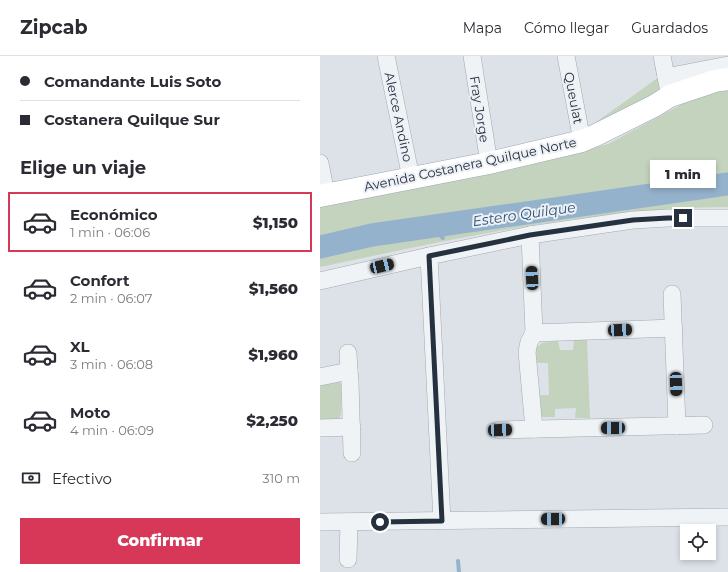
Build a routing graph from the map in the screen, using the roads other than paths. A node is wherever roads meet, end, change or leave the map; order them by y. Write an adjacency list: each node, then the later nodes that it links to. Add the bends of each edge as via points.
1 (386, 56): 11 (street, Alerce Andino)
2 (472, 56): 10 (street, Fray Jorge)
3 (566, 56): 8 (street, Queulat)
4 (662, 56): 7 (street)
5 (728, 65): 7 (street, Avenida Costanera Quilque Norte)
6 (728, 79): 7 (main road, Avenida Costanera Quilque Norte)
7 (668, 87): 8 (main road, Avenida Costanera Quilque Norte, via 654,106)
8 (582, 141): 10 (main road, Avenida Costanera Quilque Norte)
9 (320, 163): 12 (street)
10 (489, 163): 11 (main road, Avenida Costanera Quilque Norte)
11 (411, 178): 12 (main road, Avenida Costanera Quilque Norte)
12 (323, 195)
13 (728, 218): 14 (street, via 633,220)
14 (530, 235): 15 (street); 19 (street)
15 (429, 256): 16 (street); 31 (street)
16 (320, 281)
17 (672, 294): 18 (street)
18 (674, 328): 19 (street); 24 (street)
19 (534, 333): 28 (street, via 528,342 527,352)
20 (348, 353): 21 (street)
21 (349, 371): 22 (street); 25 (street)
22 (320, 377)
23 (704, 425): 24 (street)
24 (677, 426): 28 (street)
25 (352, 427): 26 (street); 29 (street)
26 (320, 428)
27 (500, 430): 28 (street)
28 (534, 430)
29 (352, 454)
30 (728, 517): 31 (street)
31 (442, 521): 33 (street)
32 (320, 522): 33 (street)
33 (349, 522): 34 (street)
34 (348, 560)

